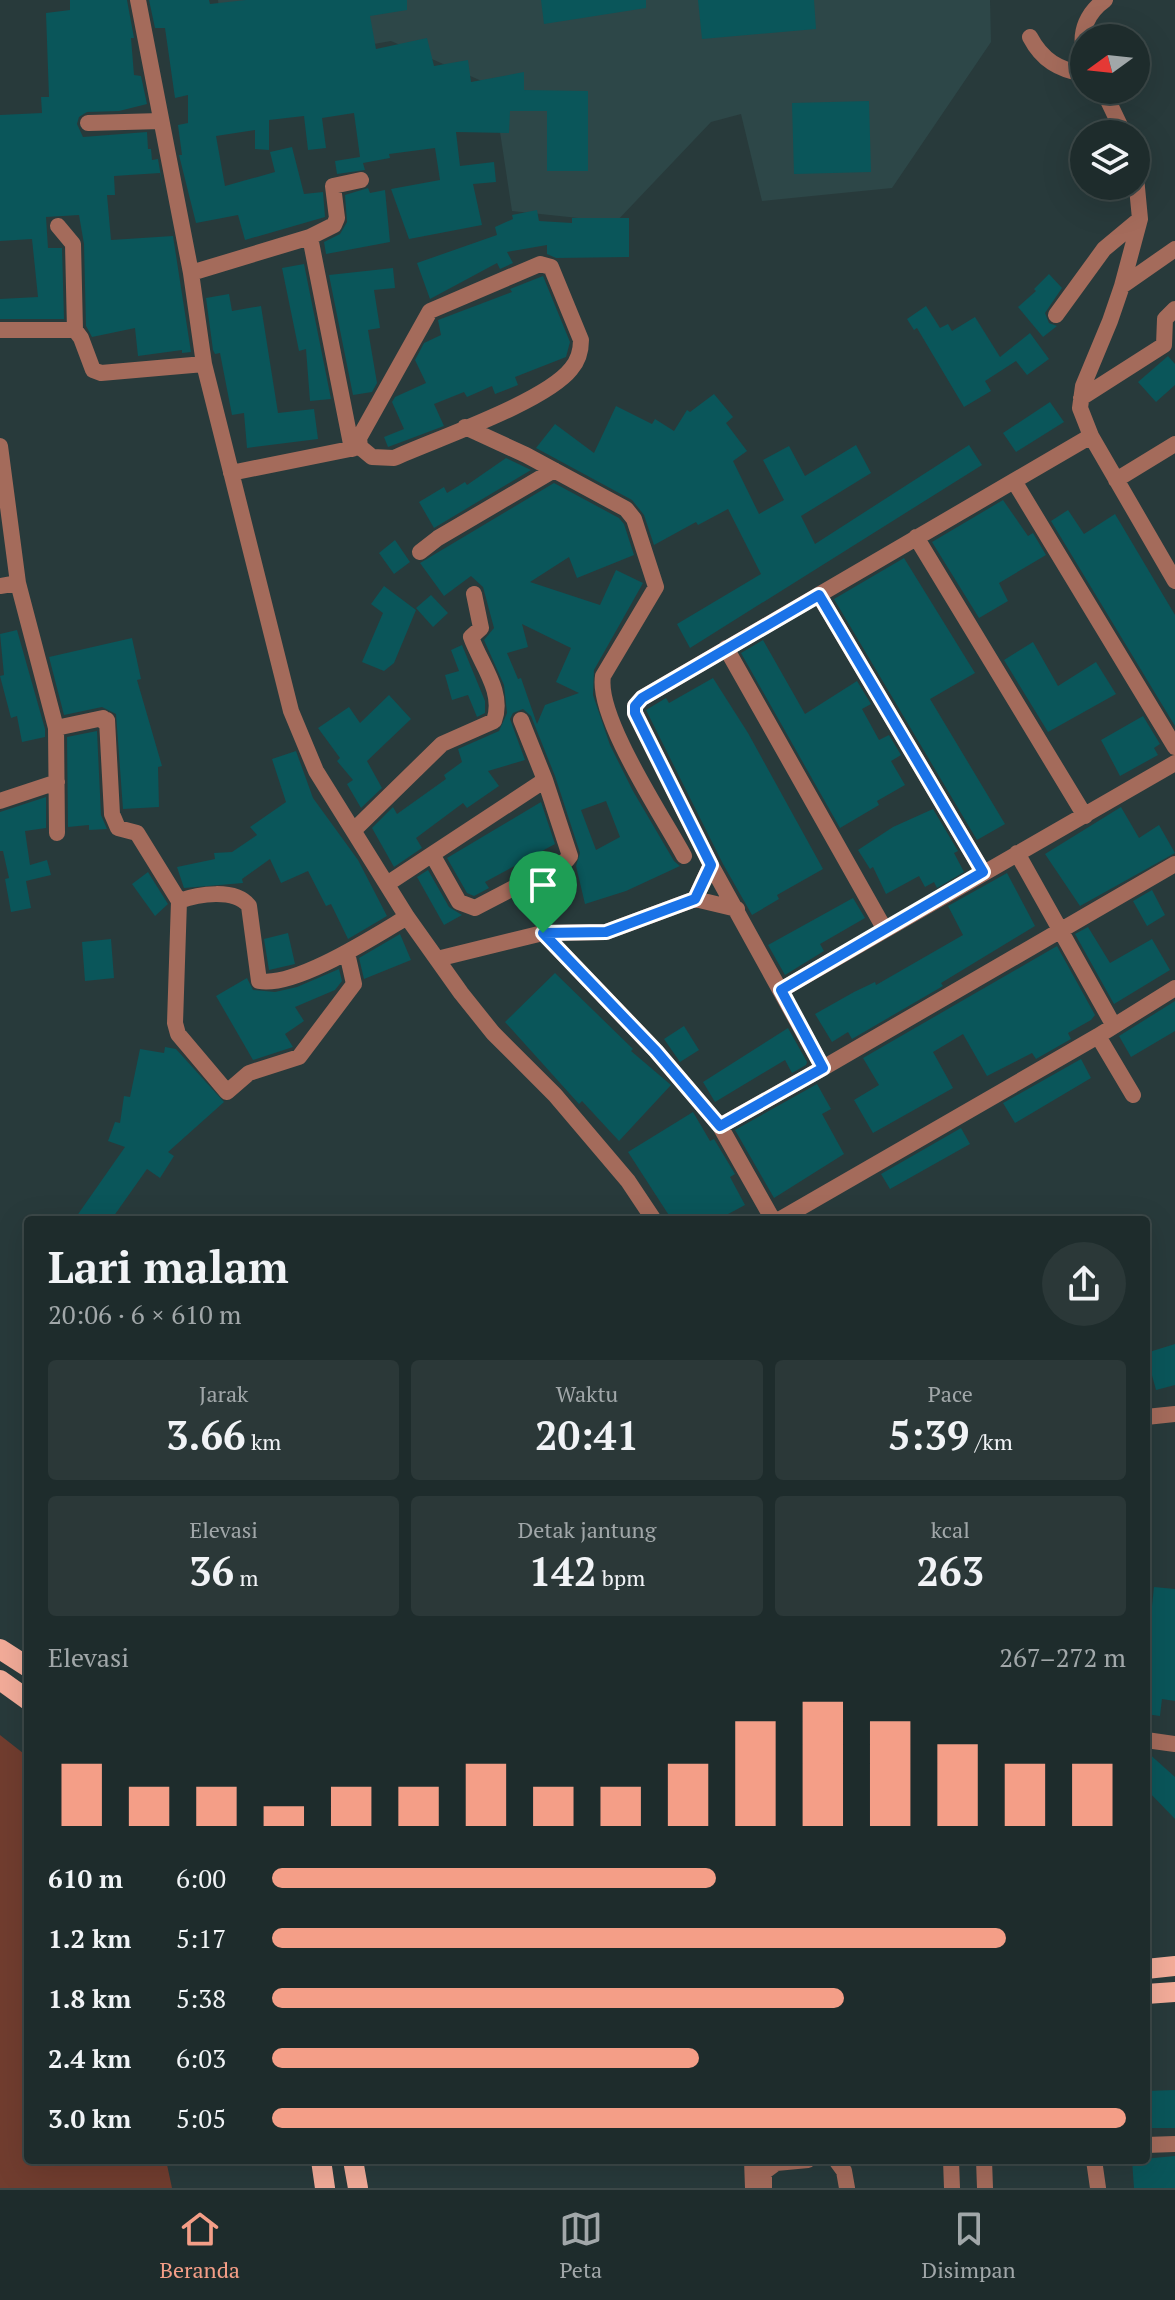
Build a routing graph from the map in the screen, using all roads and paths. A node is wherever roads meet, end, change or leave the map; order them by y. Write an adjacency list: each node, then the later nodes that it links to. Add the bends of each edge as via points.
1 (138, 0): 6 (street)
2 (1105, 0): 3 (street)
3 (1086, 24)
4 (1030, 37): 5 (street, via 1046,59)
5 (1070, 72)
6 (161, 121): 7 (street); 14 (street)
7 (88, 123)
8 (361, 180): 12 (street, via 333,186 336,224)
9 (1138, 200): 10 (street)
10 (1140, 219): 15 (street); 17 (street, via 1098,256)
11 (58, 226): 19 (street, via 73,244)
12 (310, 237): 14 (street); 26 (street)
13 (1175, 249): 15 (street)
14 (191, 273): 20 (street)
15 (1122, 286): 21 (street)
16 (1175, 309): 21 (street, via 1165,319 1164,345)
17 (1056, 315)
18 (0, 330): 19 (street)
19 (75, 330): 20 (street, via 95,372)
20 (204, 364): 28 (street)
21 (1081, 398): 23 (street)
22 (465, 427): 26 (street, via 394,458 372,457); 26 (street, via 520,404 573,367 581,340 549,266 540,264 430,311); 27 (street)
23 (1091, 436): 29 (street); 30 (street)
24 (1175, 444): 29 (street)
25 (0, 446): 34 (street)
26 (356, 448): 28 (street)
27 (554, 470): 32 (street); 51 (street, via 626,509 656,580 652,599 603,676 602,688 623,746)
28 (231, 473): 47 (street, via 291,711 316,771)
29 (1116, 480): 33 (street)
30 (1014, 481): 31 (street); 41 (street)
31 (916, 537): 37 (street); 46 (street)
32 (420, 552)
33 (1175, 581)
34 (18, 583): 35 (street); 40 (street)
35 (0, 586)
36 (474, 594): 47 (street, via 481,628 471,637 490,677 497,706 494,721 442,744)
37 (819, 595): 38 (street); 54 (street)
38 (726, 648): 53 (street, via 642,698 634,710); 60 (street)
39 (521, 720): 43 (street)
40 (56, 728): 44 (street); 57 (street, via 107,720 112,814 118,828 137,833)
41 (1175, 747)
42 (1175, 763): 46 (street)
43 (545, 780): 50 (street); 50 (street, via 567,860 475,908 459,902)
44 (57, 782): 45 (street); 48 (street)
45 (0, 801)
46 (1085, 816): 49 (street)
47 (354, 830): 55 (street)
48 (57, 833)
49 (1017, 853): 54 (street); 61 (street)
50 (433, 856): 55 (street)
51 (684, 856)
52 (1175, 864): 61 (street)
53 (711, 865): 56 (street); 58 (street)
54 (983, 872): 60 (street)
55 (387, 884): 59 (street)
56 (695, 899): 58 (street); 62 (street, via 606,932)
57 (179, 901): 63 (street, via 198,894 245,901 259,981 293,976); 63 (street, via 175,1023 178,1034 227,1092 249,1073 299,1057 354,984)
58 (737, 909): 66 (street)
59 (407, 917): 63 (street); 64 (street)
60 (884, 928): 66 (street)
61 (1059, 930): 67 (street); 69 (street)
62 (543, 933): 64 (street); 71 (street)
63 (347, 953)
64 (437, 959): 72 (street, via 493,1033 555,1095 628,1181)
65 (1175, 988): 67 (street)
66 (781, 990): 69 (street)
67 (1114, 1026): 68 (street)
68 (1098, 1036): 70 (street); 74 (street)
69 (823, 1068): 71 (street)
70 (1133, 1095)
71 (720, 1126): 73 (street)
72 (650, 1216)
73 (771, 1216)
74 (786, 1216)
75 (1175, 1414): 76 (street)
76 (1150, 1417)
77 (0, 1649): 78 (main road)
78 (24, 1664)
79 (0, 1680): 80 (main road)
80 (24, 1697)
81 (1150, 1741): 82 (street)
82 (1175, 1744)
83 (1175, 1966): 84 (main road)
84 (1150, 1969)
85 (1175, 2144): 86 (street)
86 (1150, 2145)
87 (322, 2164): 95 (main road)
88 (354, 2164): 96 (main road)
89 (752, 2164): 97 (street)
90 (778, 2164): 98 (street, via 764,2172)
91 (839, 2164): 99 (street)
92 (951, 2164): 100 (street)
93 (984, 2164): 101 (street)
94 (1095, 2164): 102 (street)
95 (325, 2188)
96 (358, 2188)
97 (753, 2188)
98 (764, 2188)
99 (847, 2188)
100 (952, 2188)
101 (985, 2188)
102 (1098, 2188)

